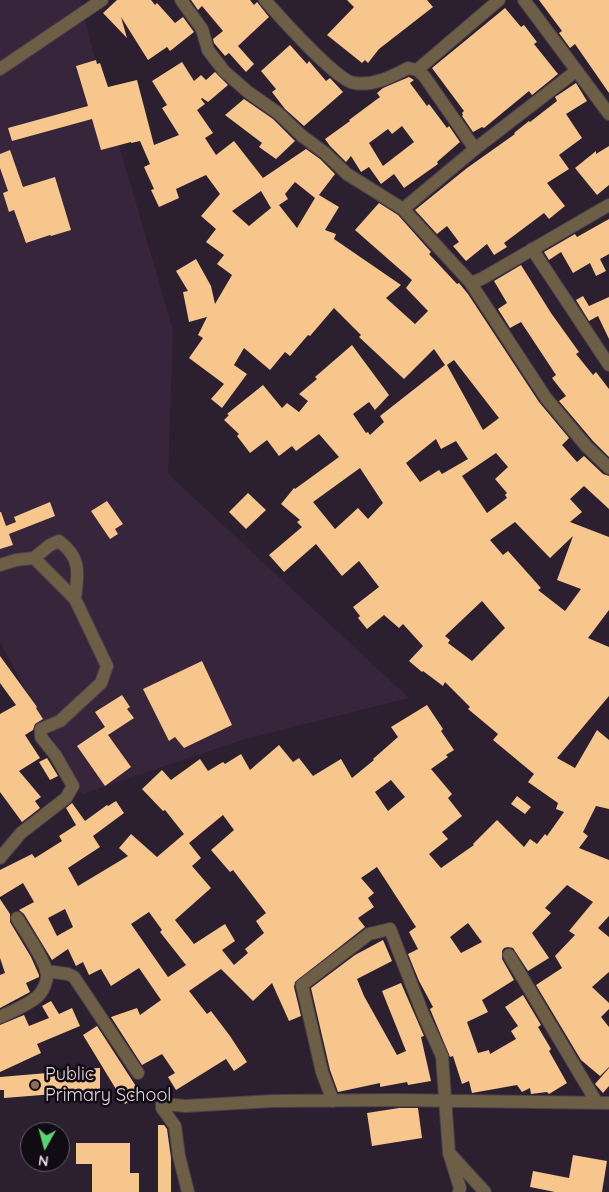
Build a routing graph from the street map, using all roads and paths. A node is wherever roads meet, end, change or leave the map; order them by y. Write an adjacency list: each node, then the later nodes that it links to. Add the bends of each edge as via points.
1 (102, 0): 6 (street)
2 (181, 0): 12 (street, via 202,29 208,50 224,71 347,174)
3 (265, 0): 7 (street, via 298,38 351,83 369,84 408,68)
4 (499, 0): 7 (street)
5 (524, 0): 8 (street)
6 (0, 70)
7 (416, 70): 10 (street, via 424,76)
8 (576, 71): 9 (street); 10 (street)
9 (609, 114)
10 (475, 149): 12 (street)
11 (609, 205): 13 (street)
12 (403, 209): 14 (street)
13 (532, 249): 14 (street, via 483,278); 15 (street)
14 (470, 282): 16 (street, via 546,398)
15 (607, 359)
16 (609, 468)
17 (34, 558): 18 (street); 19 (street); 19 (street, via 59,541 68,548 78,568)
18 (0, 565)
19 (76, 599): 20 (street, via 107,666 101,683 60,721 39,731 72,786 66,798 21,833)
20 (0, 858)
21 (18, 918): 23 (street)
22 (509, 955): 28 (street)
23 (46, 971): 24 (street, via 47,979 39,995); 25 (street, via 74,977)
24 (0, 1017)
25 (138, 1073)
26 (444, 1100): 27 (street); 27 (street, via 442,1056 390,929 369,934 302,985 322,1072); 28 (street); 29 (street)
27 (333, 1102): 30 (street, via 162,1104 175,1126)
28 (603, 1103)
29 (448, 1153): 31 (street); 32 (street)
30 (188, 1192)
31 (459, 1192)
32 (485, 1192)

